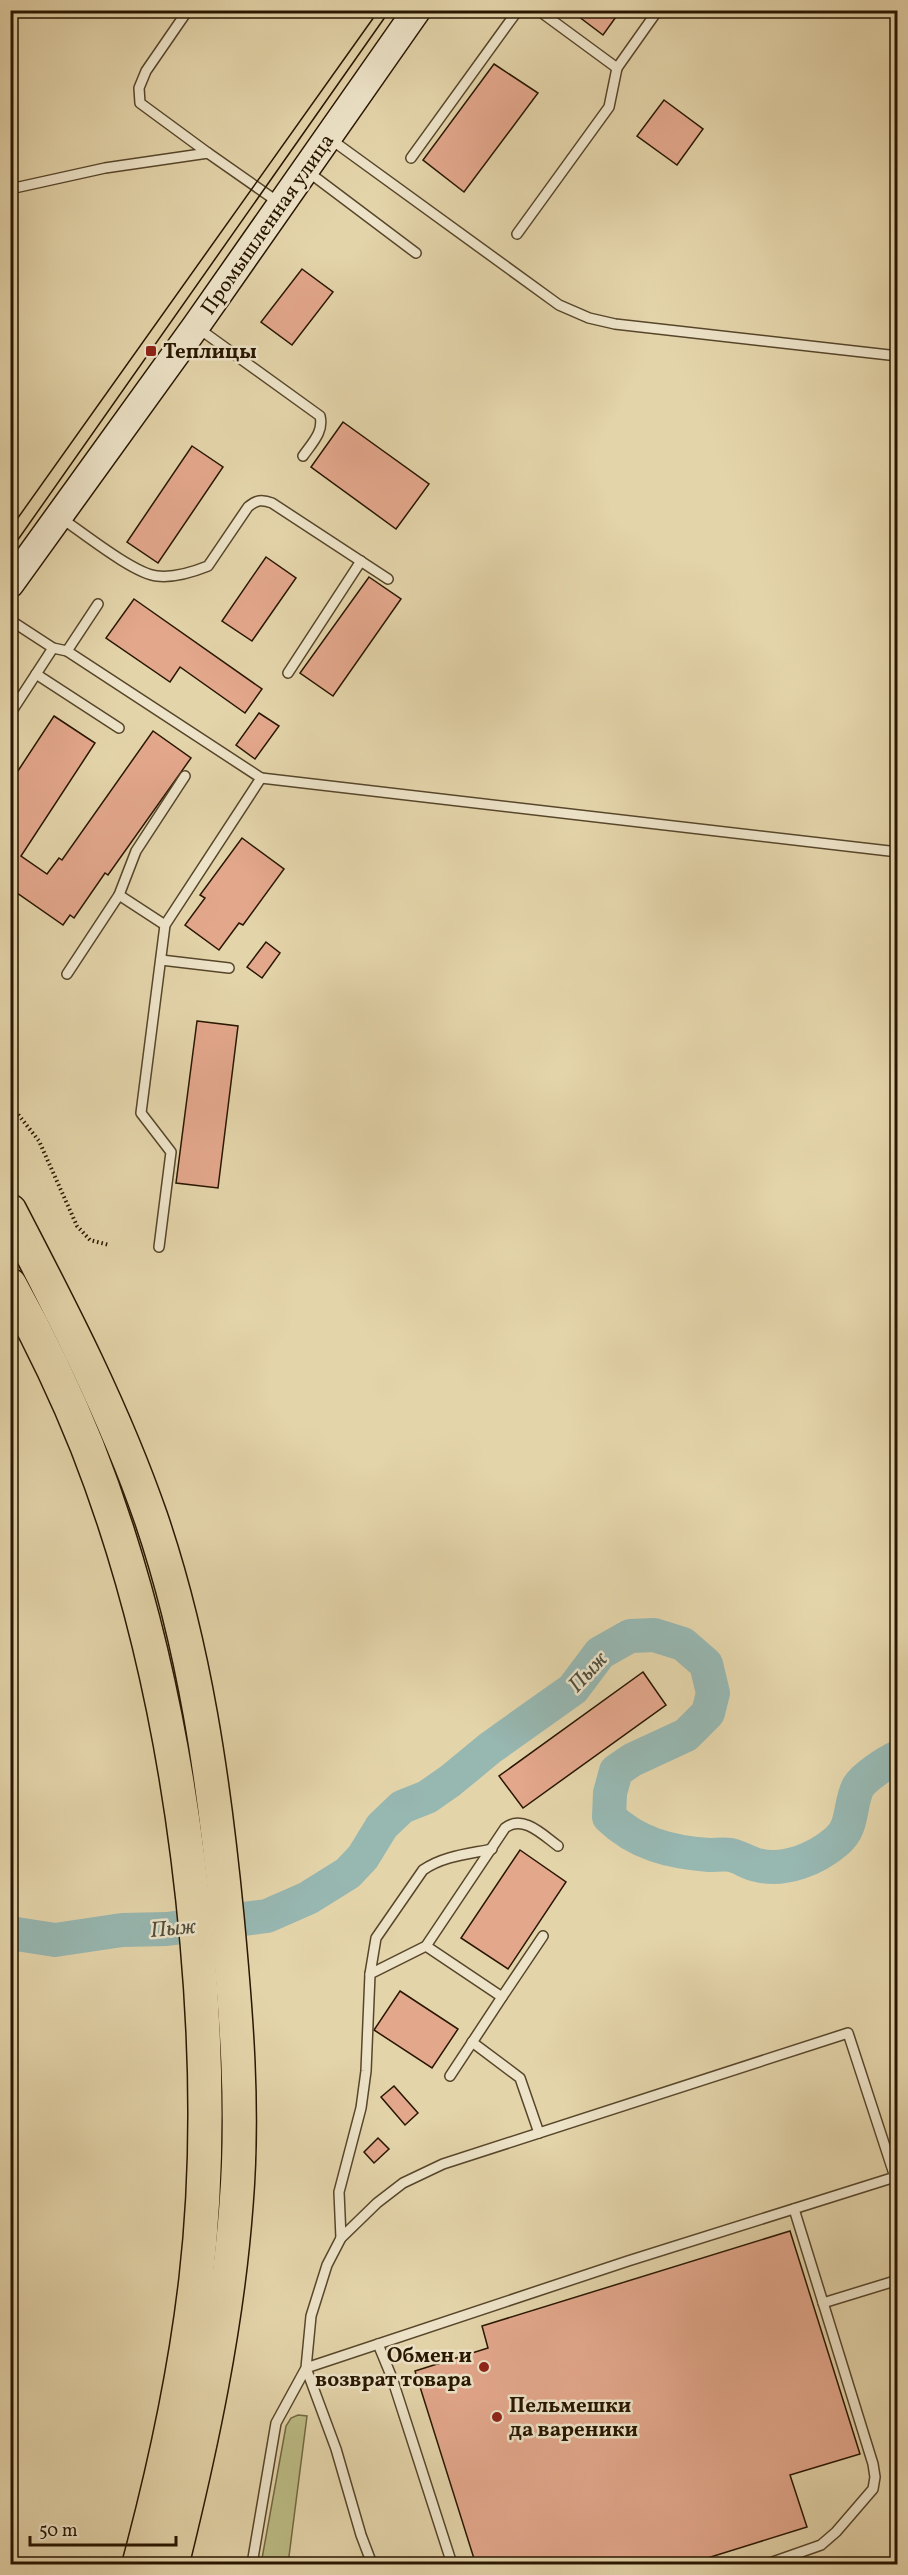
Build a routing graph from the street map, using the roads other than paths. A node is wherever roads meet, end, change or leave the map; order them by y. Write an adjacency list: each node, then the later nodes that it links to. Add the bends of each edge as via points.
1 (188, 10): 8 (lane, via 146,71 139,88 140,103)
2 (417, 10): 7 (street, Промышленная улица)
3 (518, 10): 9 (lane)
4 (538, 10): 6 (lane)
5 (658, 10): 6 (lane)
6 (617, 68): 13 (lane, via 609,107)
7 (328, 137): 10 (street, Промышленная улица); 16 (lane, via 559,305 589,318)
8 (207, 153): 11 (lane, via 105,168); 12 (lane)
9 (411, 158)
10 (305, 169): 12 (street, Промышленная улица); 14 (lane)
11 (10, 189)
12 (280, 203): 15 (street, Промышленная улица)
13 (517, 234)
14 (416, 253)
15 (196, 326): 17 (lane, via 320,416 320,432); 18 (street, Промышленная улица)
16 (897, 356)
17 (303, 456)
18 (59, 517): 19 (lane, via 138,569 159,576 208,566 248,507 263,500); 21 (street, Промышленная улица)
19 (361, 561): 20 (lane); 26 (lane)
20 (388, 579)
21 (10, 584)
22 (98, 604): 25 (lane)
23 (10, 620): 24 (lane)
24 (53, 648): 25 (lane); 27 (lane)
25 (67, 651): 31 (lane)
26 (288, 673)
27 (36, 674): 28 (lane); 29 (lane)
28 (10, 714)
29 (119, 728)
30 (185, 776): 33 (lane, via 136,851)
31 (261, 777): 32 (lane); 34 (lane)
32 (897, 852)
33 (119, 895): 34 (lane); 37 (lane)
34 (165, 925): 35 (lane)
35 (161, 960): 36 (lane); 39 (lane, via 141,1113 171,1152)
36 (228, 968)
37 (67, 974)
38 (10, 1211): 43 (highway, via 78,1342 151,1518 180,1622 208,1752)
39 (159, 1247)
40 (10, 1285): 43 (highway, via 43,1346 87,1447 115,1529 145,1627 180,1791)
41 (558, 1846): 42 (lane, via 519,1822 505,1828)
42 (492, 1849): 45 (lane); 46 (lane, via 447,1858 423,1870 376,1938)
43 (206, 1868): 57 (highway, via 203,2200 196,2280); 58 (highway, via 234,1995 240,2108 237,2203 215,2366)
44 (543, 1936): 47 (lane)
45 (426, 1946): 46 (lane); 47 (lane)
46 (370, 1974): 52 (lane, via 362,2108 339,2192)
47 (502, 1997): 48 (lane)
48 (472, 2042): 49 (lane); 50 (lane, via 520,2078)
49 (450, 2076)
50 (539, 2133): 51 (lane, via 848,2033 895,2177); 52 (lane, via 443,2164 403,2183)
51 (794, 2209): 54 (lane); 55 (lane)
52 (341, 2238): 56 (lane, via 327,2265 311,2316)
53 (897, 2280): 54 (lane)
54 (823, 2303): 62 (lane, via 873,2464 873,2489 821,2545)
55 (378, 2344): 56 (lane); 61 (lane)
56 (306, 2368): 59 (lane, via 276,2422); 60 (lane)
57 (139, 2565)
58 (172, 2565)
59 (252, 2565)
60 (372, 2565)
61 (452, 2565)
62 (766, 2565)

